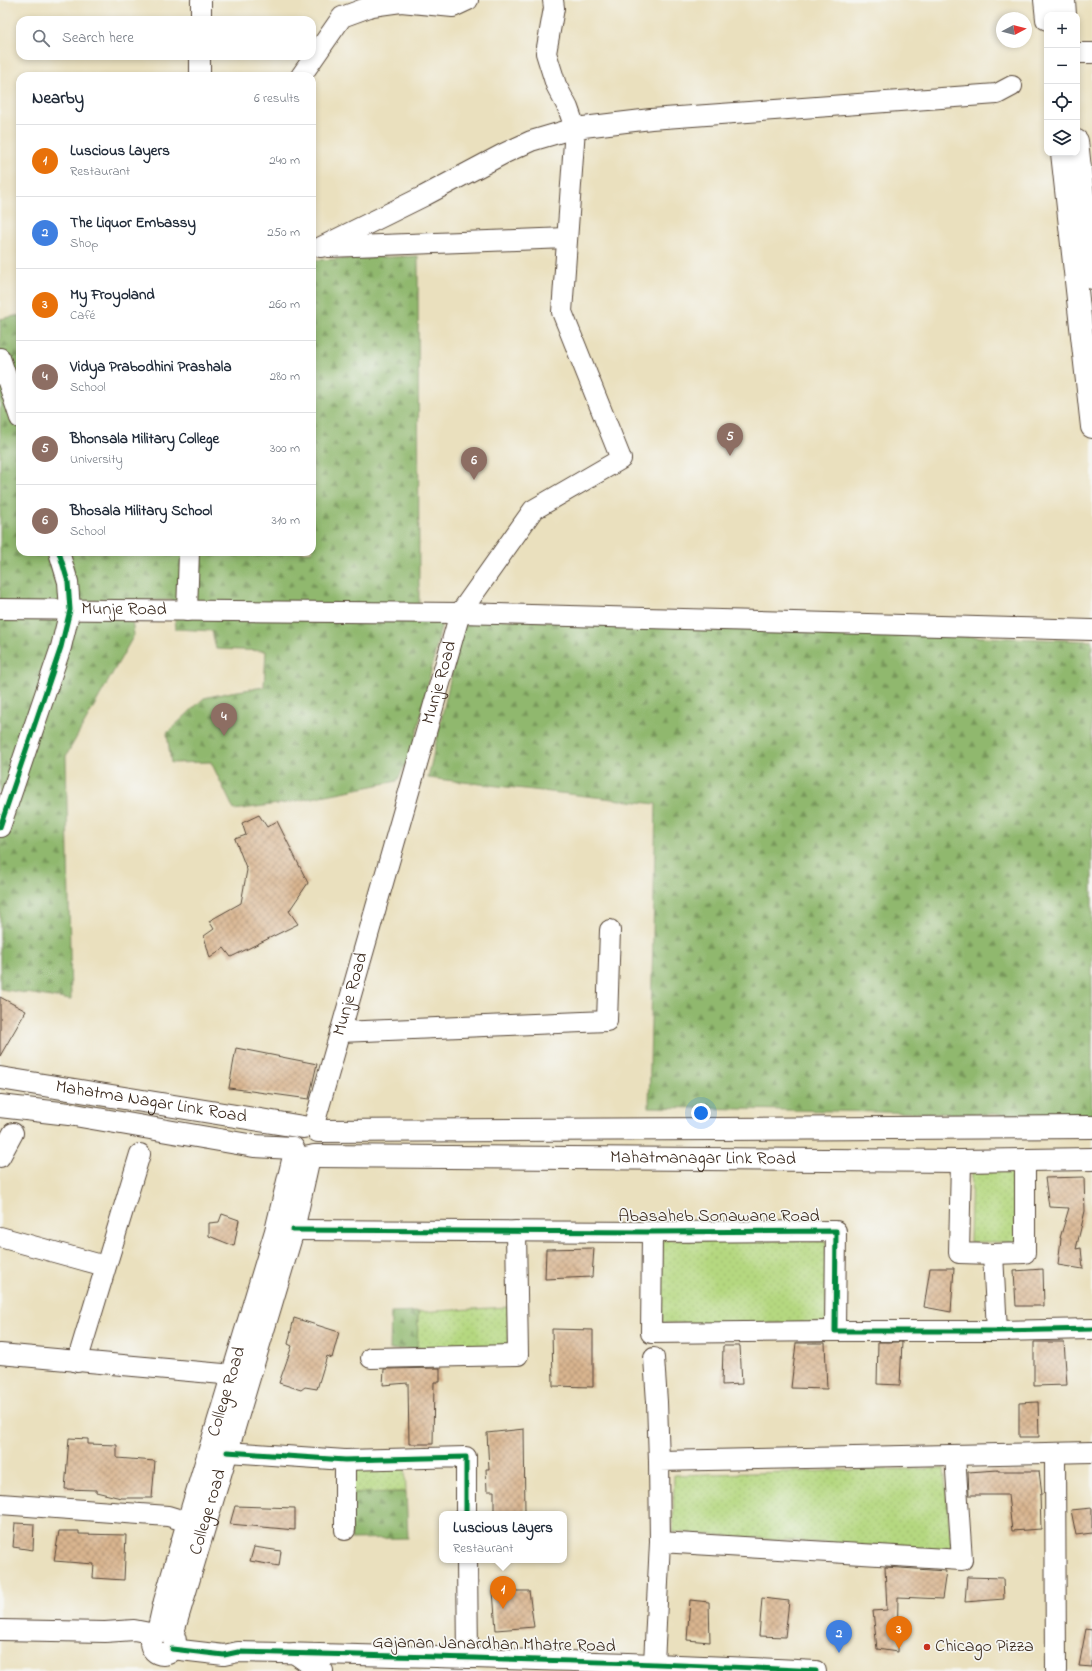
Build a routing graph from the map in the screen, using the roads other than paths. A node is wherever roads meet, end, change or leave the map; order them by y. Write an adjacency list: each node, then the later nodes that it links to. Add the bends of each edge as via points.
1 (201, 0): 9 (street)
2 (468, 0): 6 (street, via 453,7)
3 (553, 0): 18 (street, via 554,8 546,53 556,85)
4 (1045, 0): 7 (main road)
5 (1064, 0): 8 (main road)
6 (401, 1): 12 (street, via 372,6 342,17)
7 (1046, 12)
8 (1065, 12)
9 (200, 16)
10 (1080, 53): 11 (street)
11 (1092, 53)
12 (316, 54)
13 (200, 60): 15 (street)
14 (312, 60): 16 (street)
15 (200, 72)
16 (304, 72)
17 (1012, 86): 18 (street, via 997,94 651,119)
18 (575, 128): 22 (street); 23 (street, via 531,141 424,196)
19 (1062, 156): 27 (main road)
20 (1079, 156): 21 (main road)
21 (1089, 220): 24 (main road)
22 (567, 238): 23 (street); 33 (street, via 562,312 621,459 533,510)
23 (316, 247)
24 (1092, 278)
25 (0, 358): 26 (street)
26 (16, 406)
27 (1092, 427)
28 (60, 556): 31 (street, via 68,582)
29 (189, 556): 32 (street)
30 (0, 609): 31 (street, Munje Road)
31 (70, 610): 32 (street, Munje Road); 35 (street, via 61,647)
32 (188, 611): 33 (street, Munje Road)
33 (460, 613): 34 (street); 37 (street, Munje Road)
34 (1092, 630)
35 (0, 827)
36 (610, 930): 37 (street, via 607,1020)
37 (340, 1032): 41 (street, Munje Road)
38 (0, 1078): 41 (main road, Mahatma Nagar Link Road)
39 (0, 1106): 43 (main road, Mahatma Nagar Link Road, via 69,1114)
40 (1092, 1127): 41 (main road, Mahatmanagar Link Road)
41 (311, 1129): 43 (main road, via 298,1129 292,1138)
42 (13, 1133): 45 (street)
43 (303, 1153): 48 (main road, Mahatmanagar Link Road); 49 (main road, College road); 62 (main road, College Road, via 276,1231)
44 (140, 1154): 54 (street)
45 (0, 1157)
46 (1025, 1159): 47 (main road, Mahatmanagar Link Road); 48 (main road, Mahatmanagar Link Road); 53 (street, via 1025,1253)
47 (1092, 1159)
48 (961, 1161): 53 (street, via 959,1252)
49 (293, 1230): 50 (street, Abasaheb Sonawane Road); 63 (main road, College road)
50 (516, 1231): 51 (street, Abasaheb Sonawane Road); 59 (street, via 518,1355)
51 (652, 1232): 56 (street, Abasaheb Sonawane Road, via 836,1231); 56 (street, Abasaheb Sonawane Road, via 651,1333)
52 (0, 1237): 54 (street)
53 (993, 1254): 57 (street)
54 (105, 1266): 61 (street)
55 (1092, 1329): 57 (street, Abasaheb Sonawane Road)
56 (835, 1331): 57 (street, Abasaheb Sonawane Road)
57 (997, 1331)
58 (0, 1354): 61 (street)
59 (371, 1358)
60 (654, 1358): 68 (street)
61 (77, 1362): 62 (street)
62 (234, 1375): 71 (main road, College Road)
63 (227, 1452): 67 (street); 76 (main road, College road)
64 (1092, 1452): 65 (street)
65 (1055, 1453): 66 (street); 84 (street)
66 (955, 1456): 68 (street); 73 (street, via 962,1560)
67 (346, 1460): 70 (street, via 466,1457); 72 (street)
68 (659, 1461): 73 (street)
69 (0, 1504): 71 (street, via 168,1516)
70 (466, 1511)
71 (188, 1522): 76 (main road, College Road, via 165,1601)
72 (346, 1530)
73 (660, 1542): 79 (street)
74 (467, 1563): 78 (street)
75 (0, 1630): 76 (street, Gajanan Janardhan Mhatre Road, via 134,1630)
76 (163, 1645): 77 (street, Gajanan Janardhan Mhatre Road, via 222,1645 238,1652); 81 (main road, College Road, via 156,1659)
77 (294, 1653): 78 (street, Gajanan Janardhan Mhatre Road); 82 (street, via 314,1668)
78 (468, 1658): 79 (street, Gajanan Janardhan Mhatre Road)
79 (654, 1663): 80 (street, Gajanan Janardhan Mhatre Road)
80 (729, 1669): 83 (street, Gajanan Janardhan Mhatre Road)
81 (154, 1671)
82 (323, 1671)
83 (816, 1671)
84 (1056, 1671)

